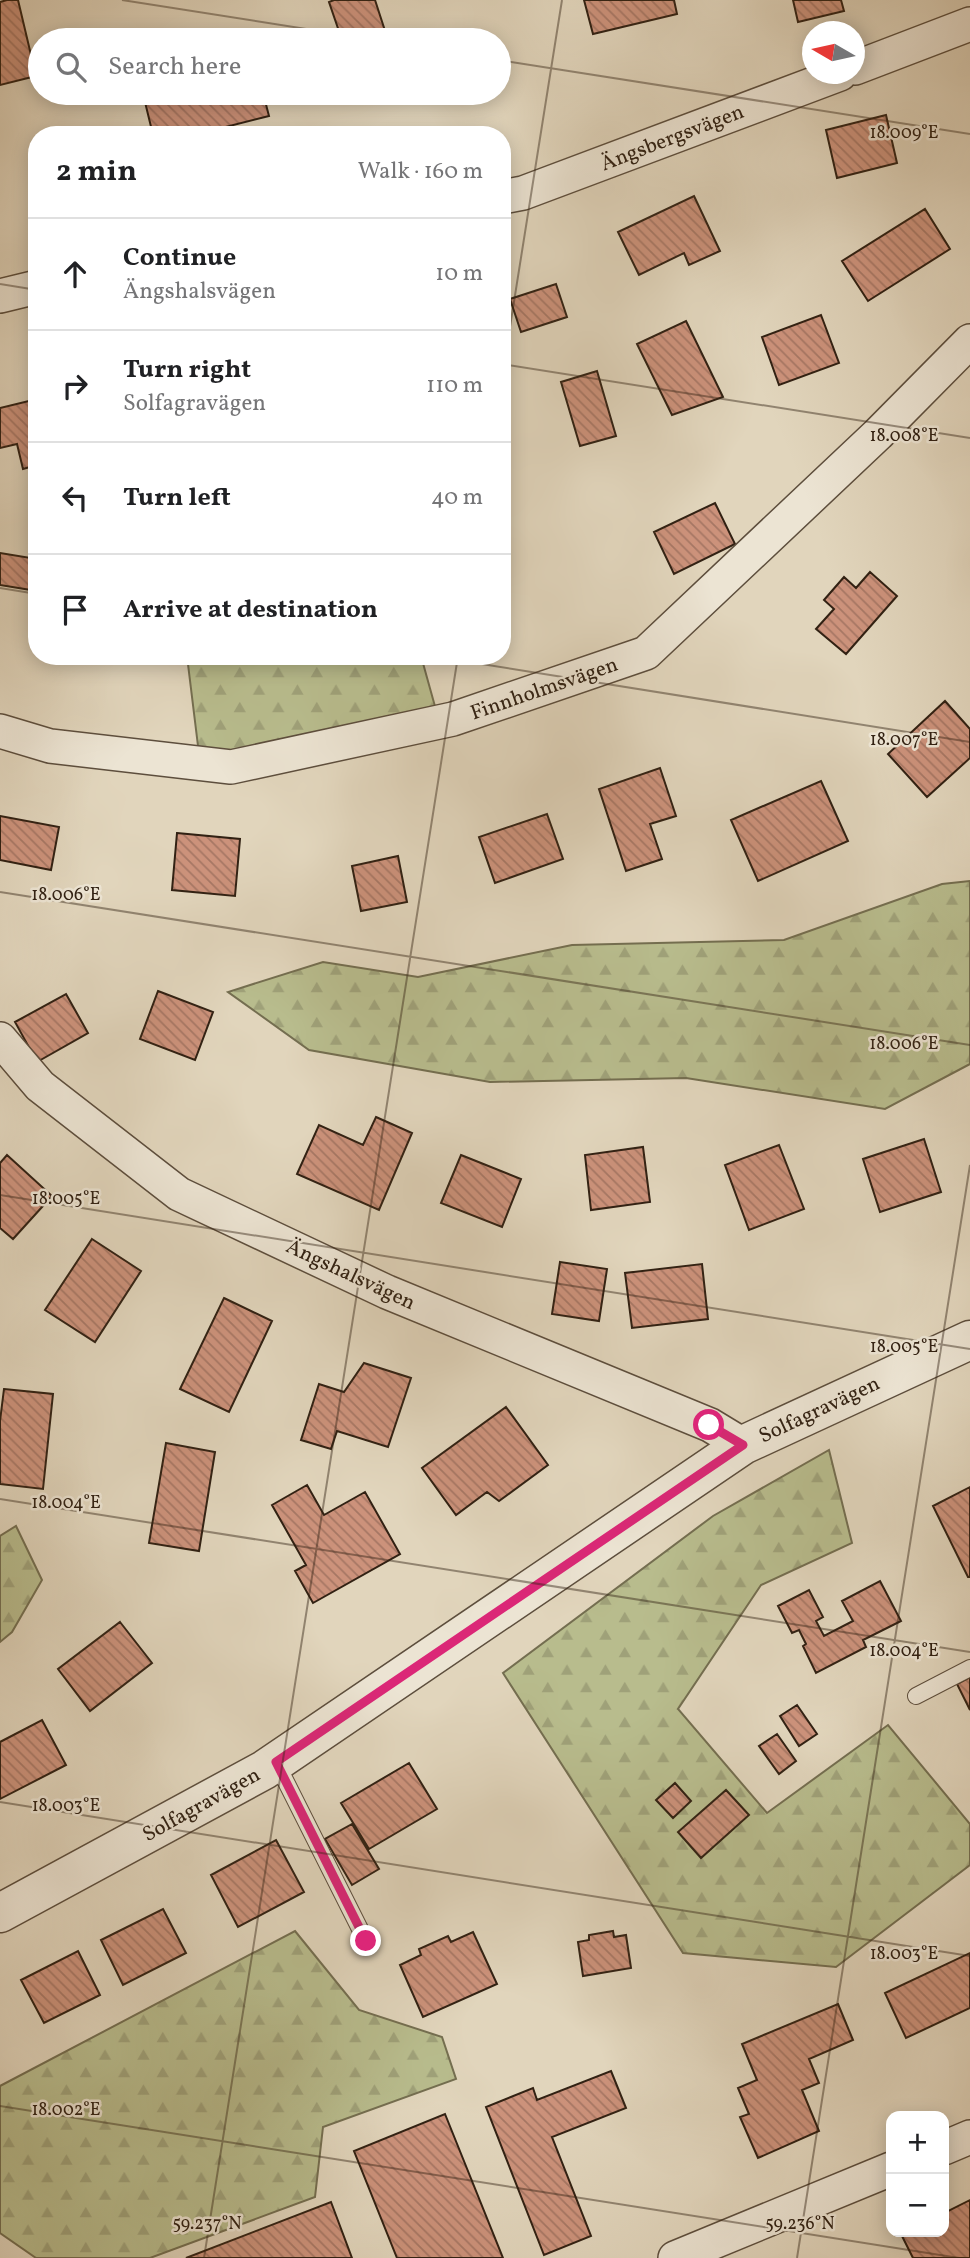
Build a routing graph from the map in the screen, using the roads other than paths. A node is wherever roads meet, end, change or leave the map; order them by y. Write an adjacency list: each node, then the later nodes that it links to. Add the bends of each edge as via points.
1 (970, 24): 2 (street)
2 (865, 64)
3 (813, 84): 4 (street, Ängsbergsvägen)
4 (511, 195)
5 (970, 341): 6 (street, Finnholmsvägen, via 646,653 453,719 231,766 50,746)
6 (0, 731)
7 (0, 1039): 9 (street, Ängshalsvägen, via 40,1086 179,1194 387,1292 709,1425)
8 (970, 1340): 9 (street, Solfagravägen)
9 (743, 1445): 12 (street, Solfagravägen)
10 (970, 1668): 11 (lane)
11 (916, 1696)
12 (276, 1762): 13 (street, Solfagravägen); 14 (lane)
13 (0, 1913)
14 (366, 1941)
15 (970, 2137): 16 (street)
16 (949, 2146)
17 (886, 2171): 18 (street)
18 (675, 2258)

